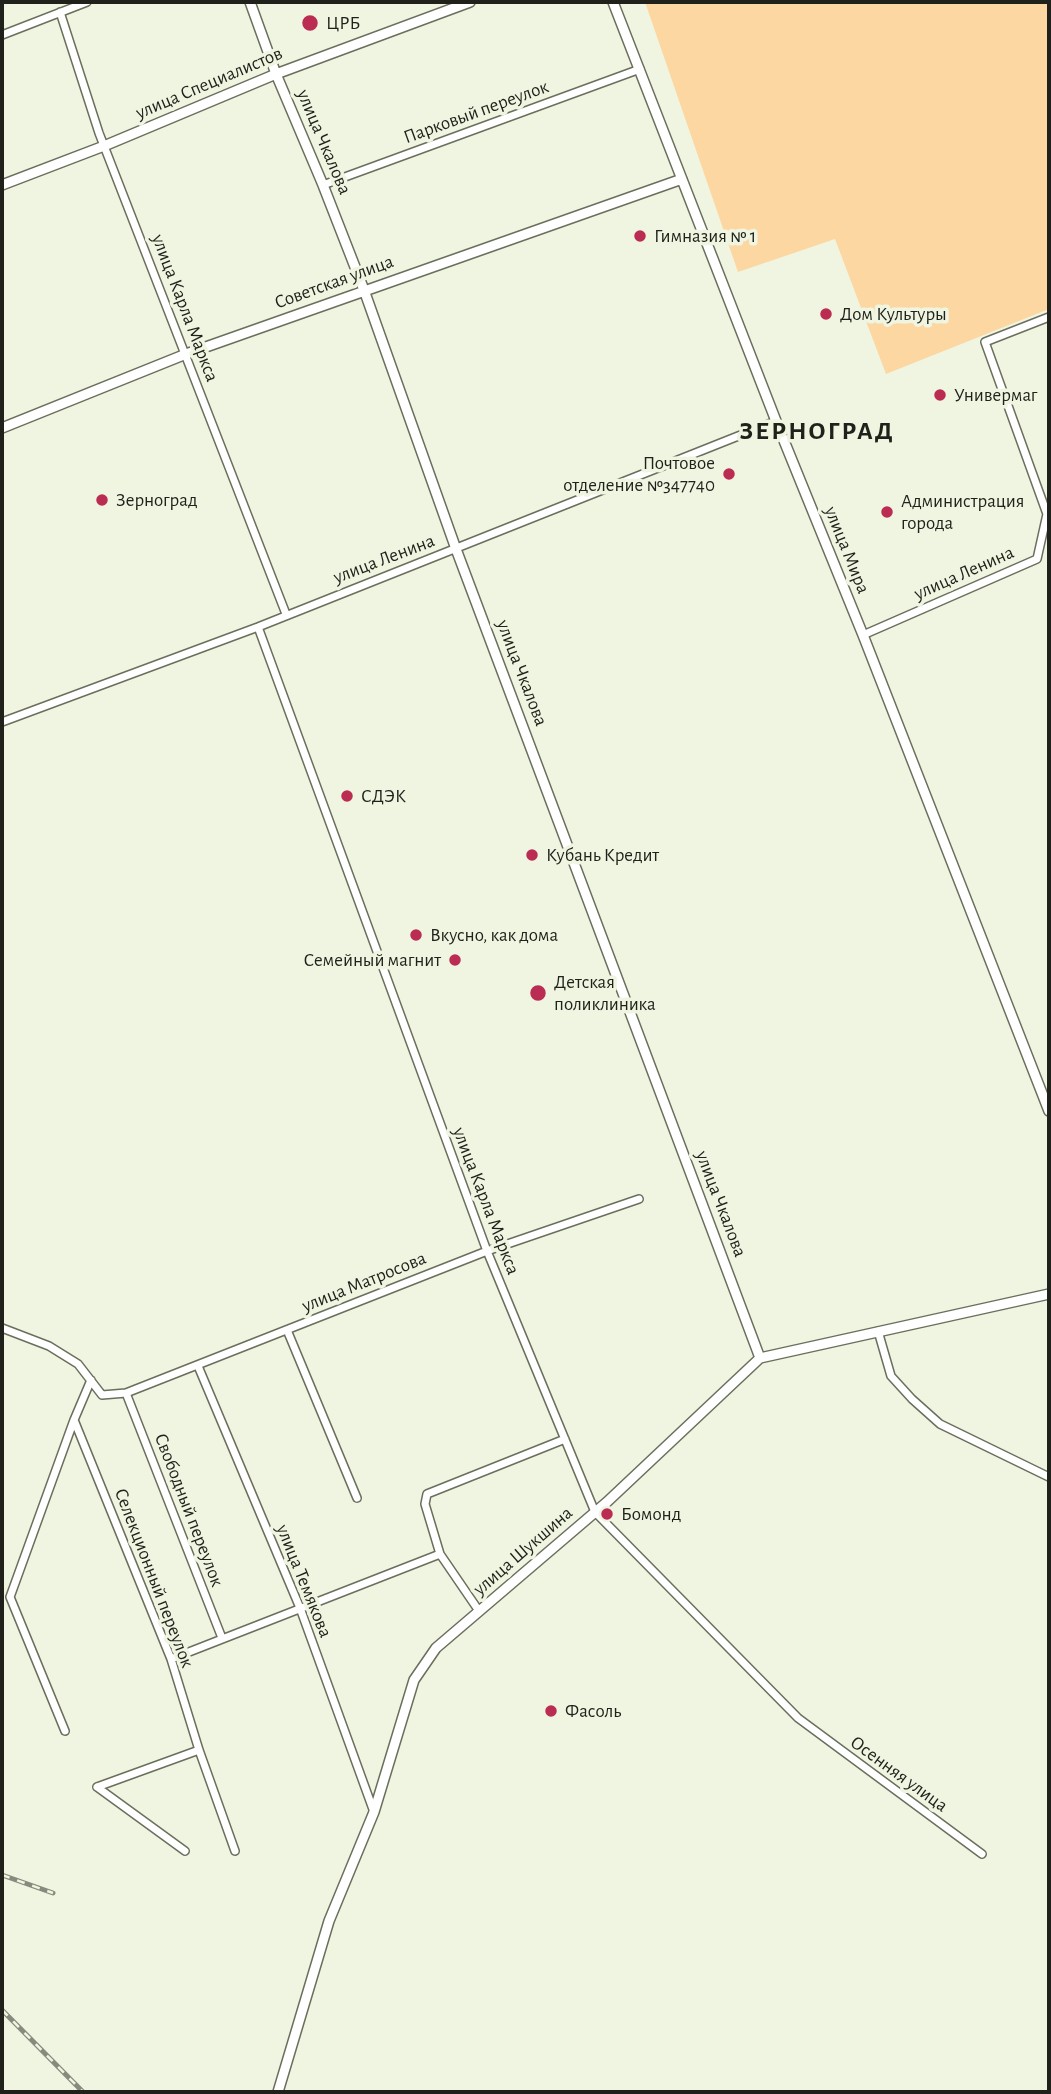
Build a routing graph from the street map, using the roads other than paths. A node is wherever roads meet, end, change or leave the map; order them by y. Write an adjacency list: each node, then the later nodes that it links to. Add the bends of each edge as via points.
1 (87, 2): 5 (street)
2 (250, 2): 8 (street, улица Чкалова)
3 (470, 2): 8 (street, улица Специалистов)
4 (613, 2): 7 (street, улица Мира)
5 (60, 12): 6 (street); 9 (street, улица Карла Маркса)
6 (2, 35)
7 (640, 69): 10 (street, улица Мира); 12 (street, Парковый переулок)
8 (276, 74): 9 (street, улица Специалистов); 12 (street, улица Чкалова)
9 (104, 146): 11 (street, улица Специалистов); 15 (street, улица Карла Маркса)
10 (682, 179): 13 (street, Советская улица); 16 (street, улица Мира)
11 (2, 185)
12 (323, 185): 13 (street, улица Чкалова)
13 (364, 290): 15 (street, Советская улица); 18 (street, улица Чкалова)
14 (1049, 317): 21 (street, улица Ленина, via 985,342 1047,514 1037,559)
15 (186, 354): 17 (street, Советская улица); 19 (street, улица Карла Маркса)
16 (776, 421): 18 (street, улица Ленина); 21 (street, улица Мира)
17 (2, 428)
18 (456, 549): 19 (street, улица Ленина); 30 (street, улица Чкалова)
19 (286, 614): 20 (street, улица Ленина)
20 (258, 627): 22 (street, улица Ленина); 25 (street, улица Карла Маркса)
21 (863, 635): 23 (street, улица Мира)
22 (2, 722)
23 (1049, 1111)
24 (639, 1199): 25 (street, улица Матросова)
25 (487, 1251): 28 (street, улица Матросова); 35 (street, улица Карла Маркса)
26 (1049, 1294): 29 (street)
27 (2, 1328): 32 (street, via 55,1350 78,1364)
28 (287, 1330): 31 (street, улица Матросова); 37 (street)
29 (878, 1331): 30 (street); 36 (street, via 891,1376 940,1424)
30 (760, 1358): 38 (street, улица Шукшина)
31 (198, 1366): 33 (street, улица Матросова); 40 (street, улица Темякова)
32 (90, 1380): 33 (street, улица Матросова, via 102,1395); 34 (street)
33 (126, 1393): 42 (street, Свободный переулок)
34 (74, 1420): 43 (street, Селекционный переулок); 45 (street, via 10,1597)
35 (565, 1439): 38 (street, улица Карла Маркса); 39 (street, via 427,1494 425,1504)
36 (1049, 1477)
37 (357, 1498)
38 (595, 1512): 41 (street, улица Шукшина); 44 (street, улица Карла Маркса)
39 (440, 1554): 40 (street); 41 (street)
40 (300, 1608): 42 (street); 47 (street, улица Темякова)
41 (479, 1611): 47 (street, улица Шукшина, via 436,1648 414,1680)
42 (222, 1638): 43 (street)
43 (171, 1659): 46 (street, Селекционный переулок)
44 (798, 1718): 50 (street, Осенняя улица)
45 (65, 1731)
46 (199, 1750): 48 (street, via 97,1787); 49 (street, Селекционный переулок)
47 (374, 1812): 51 (street, улица Шукшина, via 329,1921)
48 (185, 1851)
49 (235, 1851)
50 (982, 1854)
51 (278, 2092)

